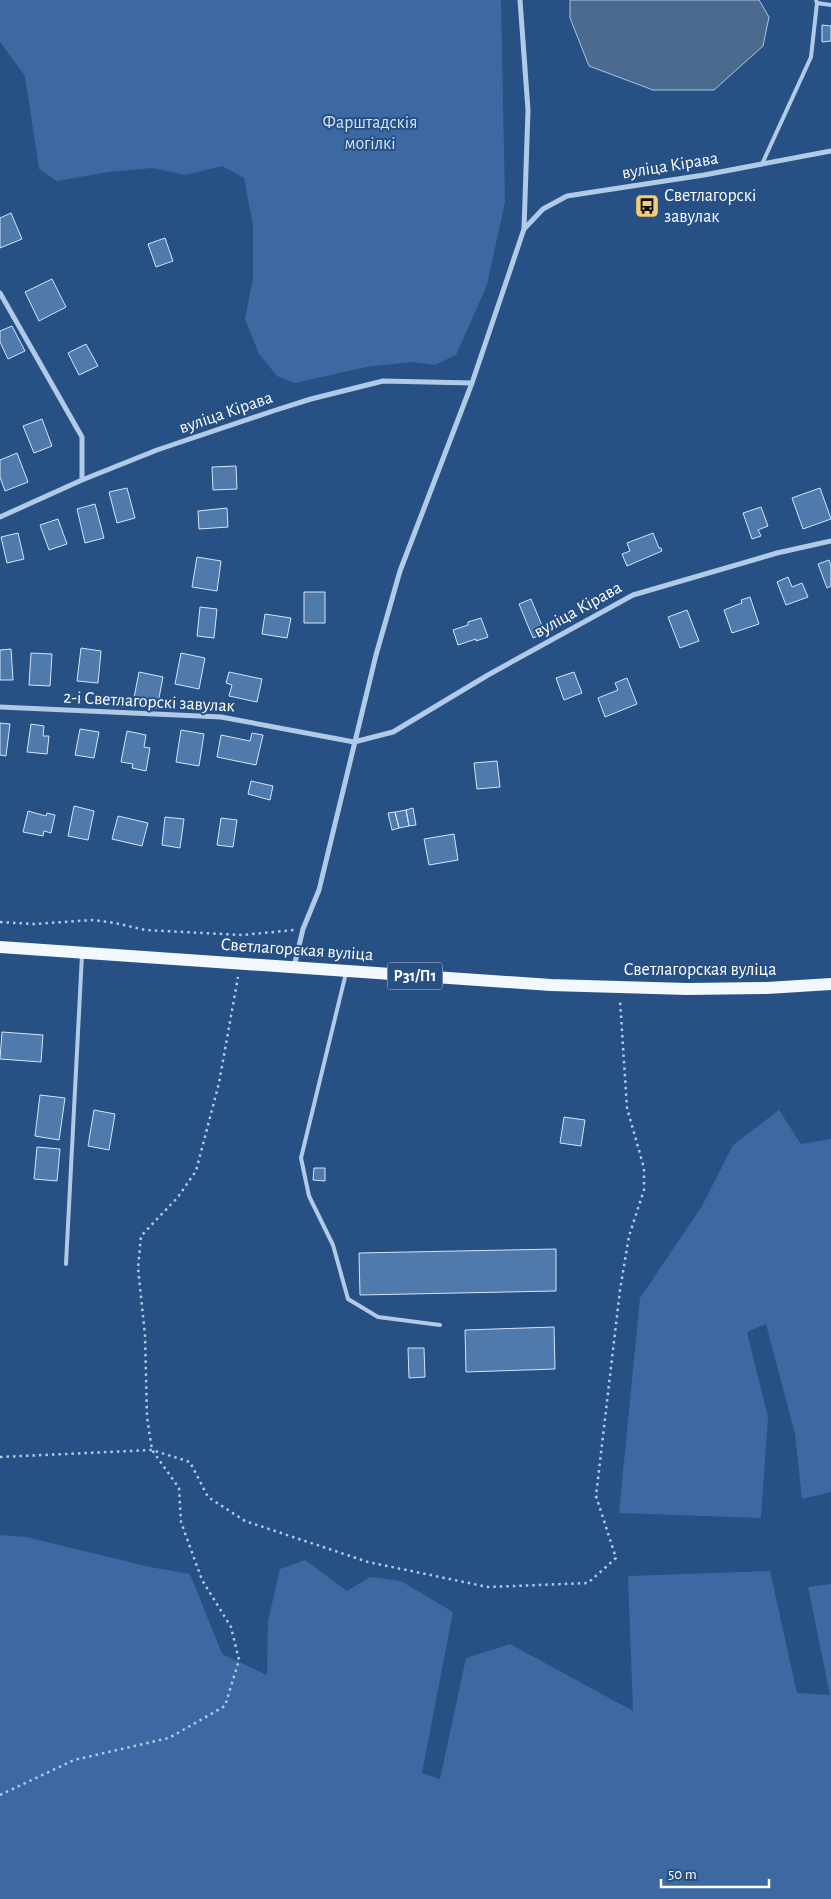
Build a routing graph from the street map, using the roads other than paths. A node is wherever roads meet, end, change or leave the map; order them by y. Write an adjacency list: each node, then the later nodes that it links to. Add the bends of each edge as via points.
1 (520, 0): 6 (street, via 528,110)
2 (816, 1): 3 (lane); 5 (lane, via 811,57)
3 (831, 5)
4 (831, 150): 5 (street, вуліца Кірава)
5 (762, 164): 6 (street, вуліца Кірава, via 567,196 543,210)
6 (524, 229): 8 (street)
7 (0, 293): 9 (street, via 82,437)
8 (472, 383): 9 (street, вуліца Кірава, via 383,381 276,410 157,450); 13 (street, via 400,571)
9 (82, 480): 10 (street, вуліца Кірава)
10 (0, 517)
11 (831, 541): 13 (street, вуліца Кірава, via 777,553 633,595 393,732)
12 (0, 707): 13 (street, 2-і Светлагорскі завулак, via 221,717)
13 (354, 742): 16 (street, via 319,890 303,929)
14 (0, 947): 15 (main road, Светлагорская вуліца / Р31/П1)
15 (82, 953): 16 (main road, Светлагорская вуліца / Р31/П1); 19 (lane)
16 (294, 968): 17 (main road, Светлагорская вуліца / Р31/П1)
17 (346, 971): 18 (main road, Светлагорская вуліца / Р31/П1, via 620,988 705,989); 20 (lane, via 301,1158 309,1196 333,1245 348,1299 378,1317)
18 (831, 984)
19 (66, 1264)
20 (440, 1325)

